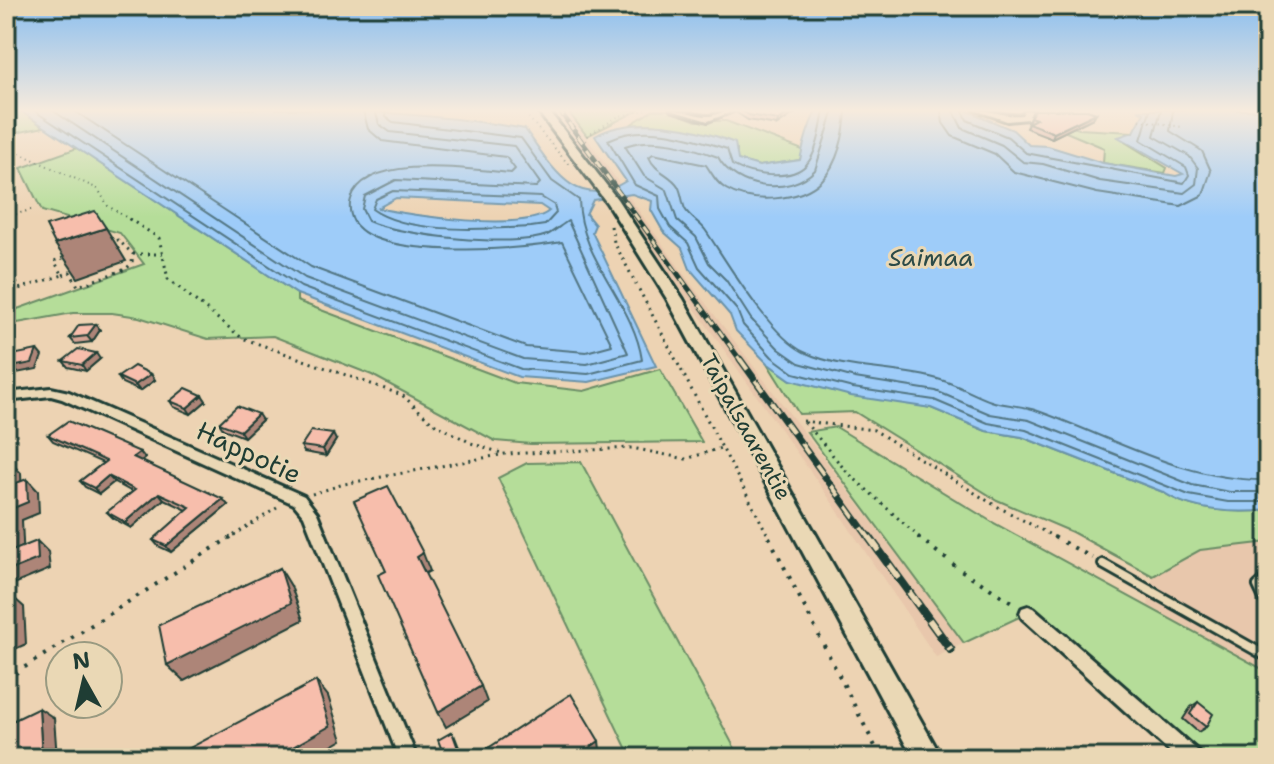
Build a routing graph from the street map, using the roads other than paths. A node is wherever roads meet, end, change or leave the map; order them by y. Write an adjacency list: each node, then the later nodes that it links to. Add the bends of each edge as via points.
1 (569, 146): 9 (main road, Taipalsaarentie, via 673,296)
2 (6, 397): 8 (street, Happotie, via 65,395 299,500 310,513)
3 (1103, 564): 7 (lane)
4 (1268, 577): 5 (lane, via 1258,586)
5 (1268, 607)
6 (1028, 613): 10 (street)
7 (1268, 657)
8 (408, 758)
9 (928, 758)
10 (1191, 758)

